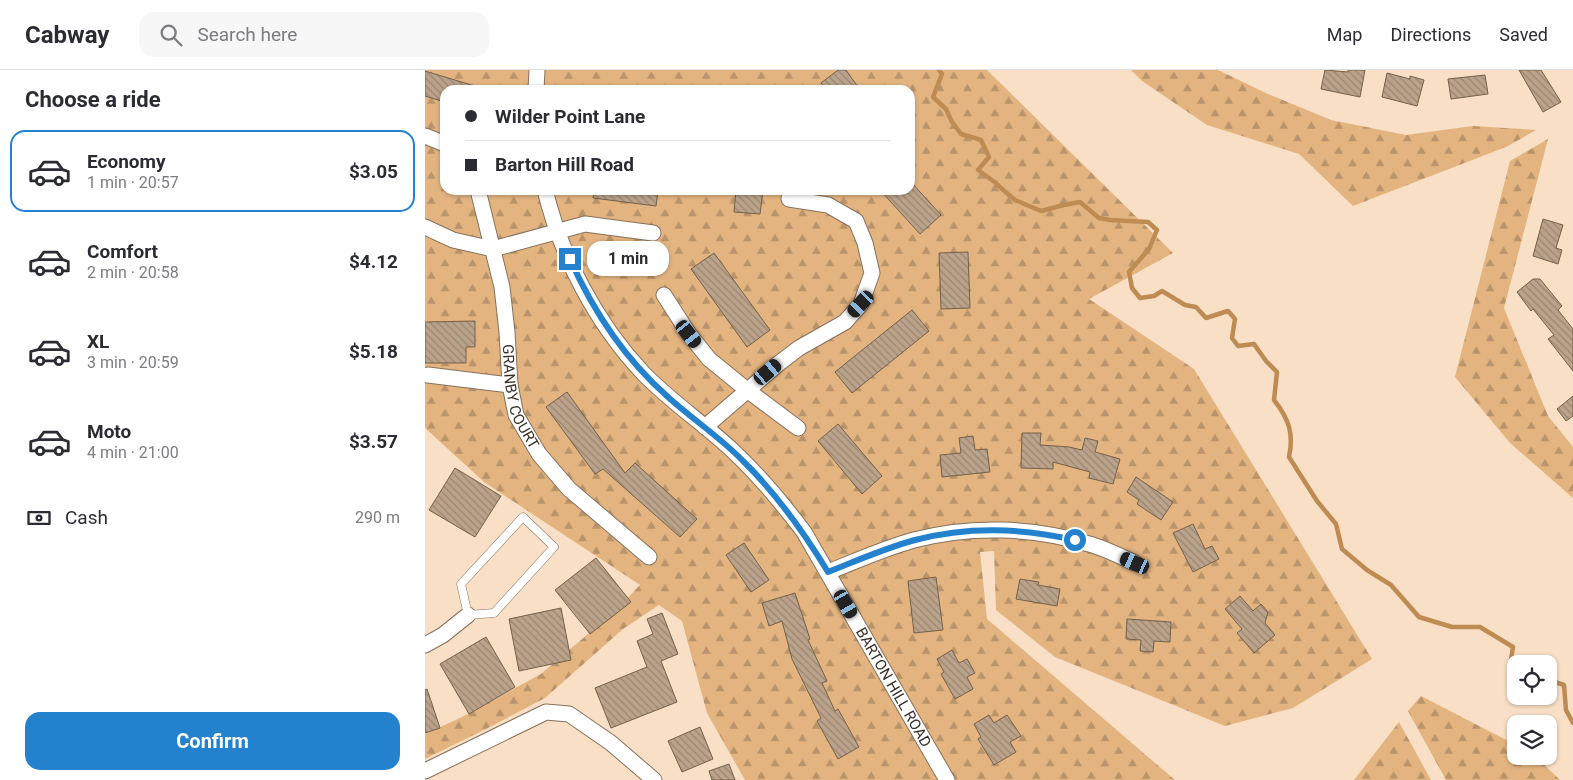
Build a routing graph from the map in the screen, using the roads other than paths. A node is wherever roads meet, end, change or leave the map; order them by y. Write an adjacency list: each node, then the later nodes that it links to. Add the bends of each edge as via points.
1 (537, 70): 2 (street)
2 (536, 85)
3 (425, 136): 4 (street)
4 (440, 142)
5 (479, 195): 11 (street, GRANBY COURT)
6 (547, 195): 9 (street, BARTON HILL ROAD)
7 (789, 195): 15 (street, via 789,199 828,205 856,221 872,273 861,304 845,322 799,348)
8 (425, 227): 11 (street, via 453,240)
9 (559, 232): 10 (street, via 585,224); 11 (street); 16 (street, BARTON HILL ROAD, via 577,276 621,347 668,397)
10 (653, 233)
11 (493, 249): 14 (street, GRANBY COURT, via 502,287)
12 (664, 295): 15 (street, via 709,359)
13 (428, 375): 14 (street)
14 (509, 385): 18 (street, GRANBY COURT, via 516,415 539,454 569,489)
15 (747, 390): 16 (street); 17 (street)
16 (705, 427): 20 (street, BARTON HILL ROAD, via 737,454 775,495 804,532)
17 (798, 428)
18 (649, 557)
19 (1135, 563): 20 (street, via 1089,544 1047,534 978,530 913,540)
20 (828, 572): 25 (street, BARTON HILL ROAD)
21 (468, 615): 21 (lane, via 461,584 523,518 554,547 494,613); 22 (street)
22 (425, 645)
23 (425, 771): 24 (street, via 545,712 569,714 611,743)
24 (654, 780)
25 (947, 780)

